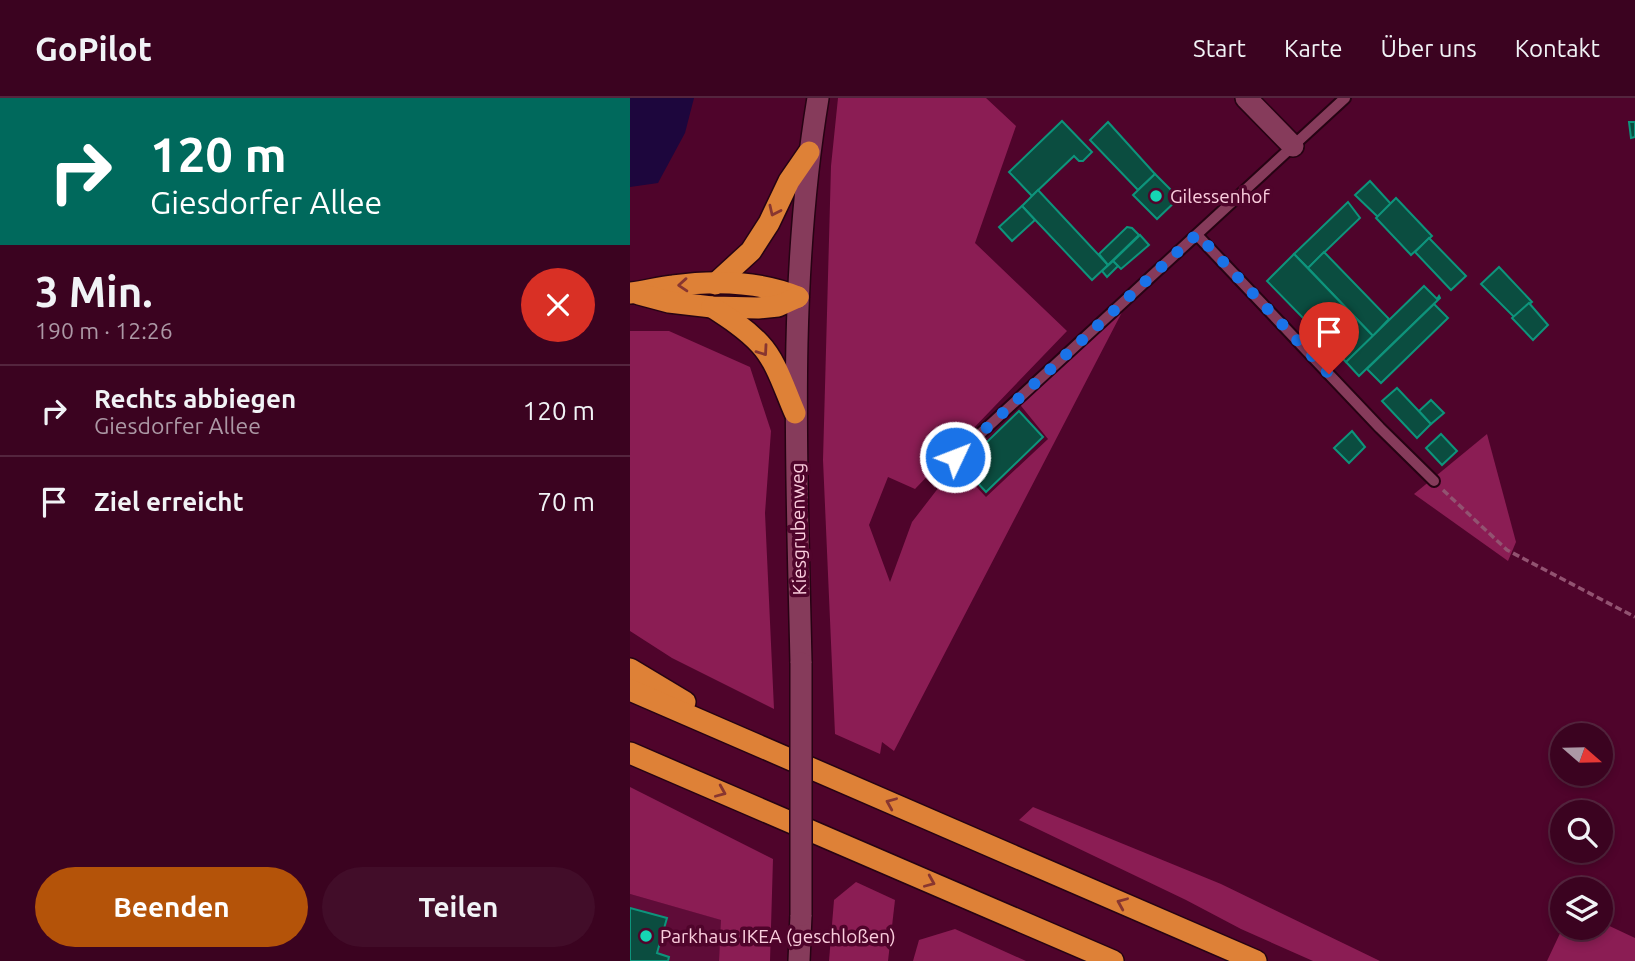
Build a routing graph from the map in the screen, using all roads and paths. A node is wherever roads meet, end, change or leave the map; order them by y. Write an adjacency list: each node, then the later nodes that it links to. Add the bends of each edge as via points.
1 (818, 98): 5 (main road, Kiesgrubenweg)
2 (1245, 98): 4 (main road)
3 (1345, 98): 4 (lane)
4 (1293, 146): 6 (lane)
5 (809, 152): 7 (highway, one-way to 7, via 751,251); 9 (main road, Kiesgrubenweg)
6 (1197, 234): 12 (lane); 13 (lane)
7 (715, 284): 8 (highway, one-way to 8); 9 (highway, via 759,285)
8 (632, 293): 10 (highway)
9 (798, 297): 10 (highway, via 778,306); 11 (main road, Kiesgrubenweg)
10 (712, 307): 11 (highway, one-way to 11, via 762,345)
11 (795, 413): 19 (main road, Kiesgrubenweg, bridge, via 801,663)
12 (955, 457)
13 (1434, 481): 14 (path, via 1507,551)
14 (1635, 617)
15 (630, 669): 17 (highway)
16 (630, 690): 17 (highway)
17 (740, 737): 21 (highway, one-way to 17)
18 (630, 753): 20 (highway, one-way to 20)
19 (799, 961)
20 (1113, 961)
21 (1256, 961)

